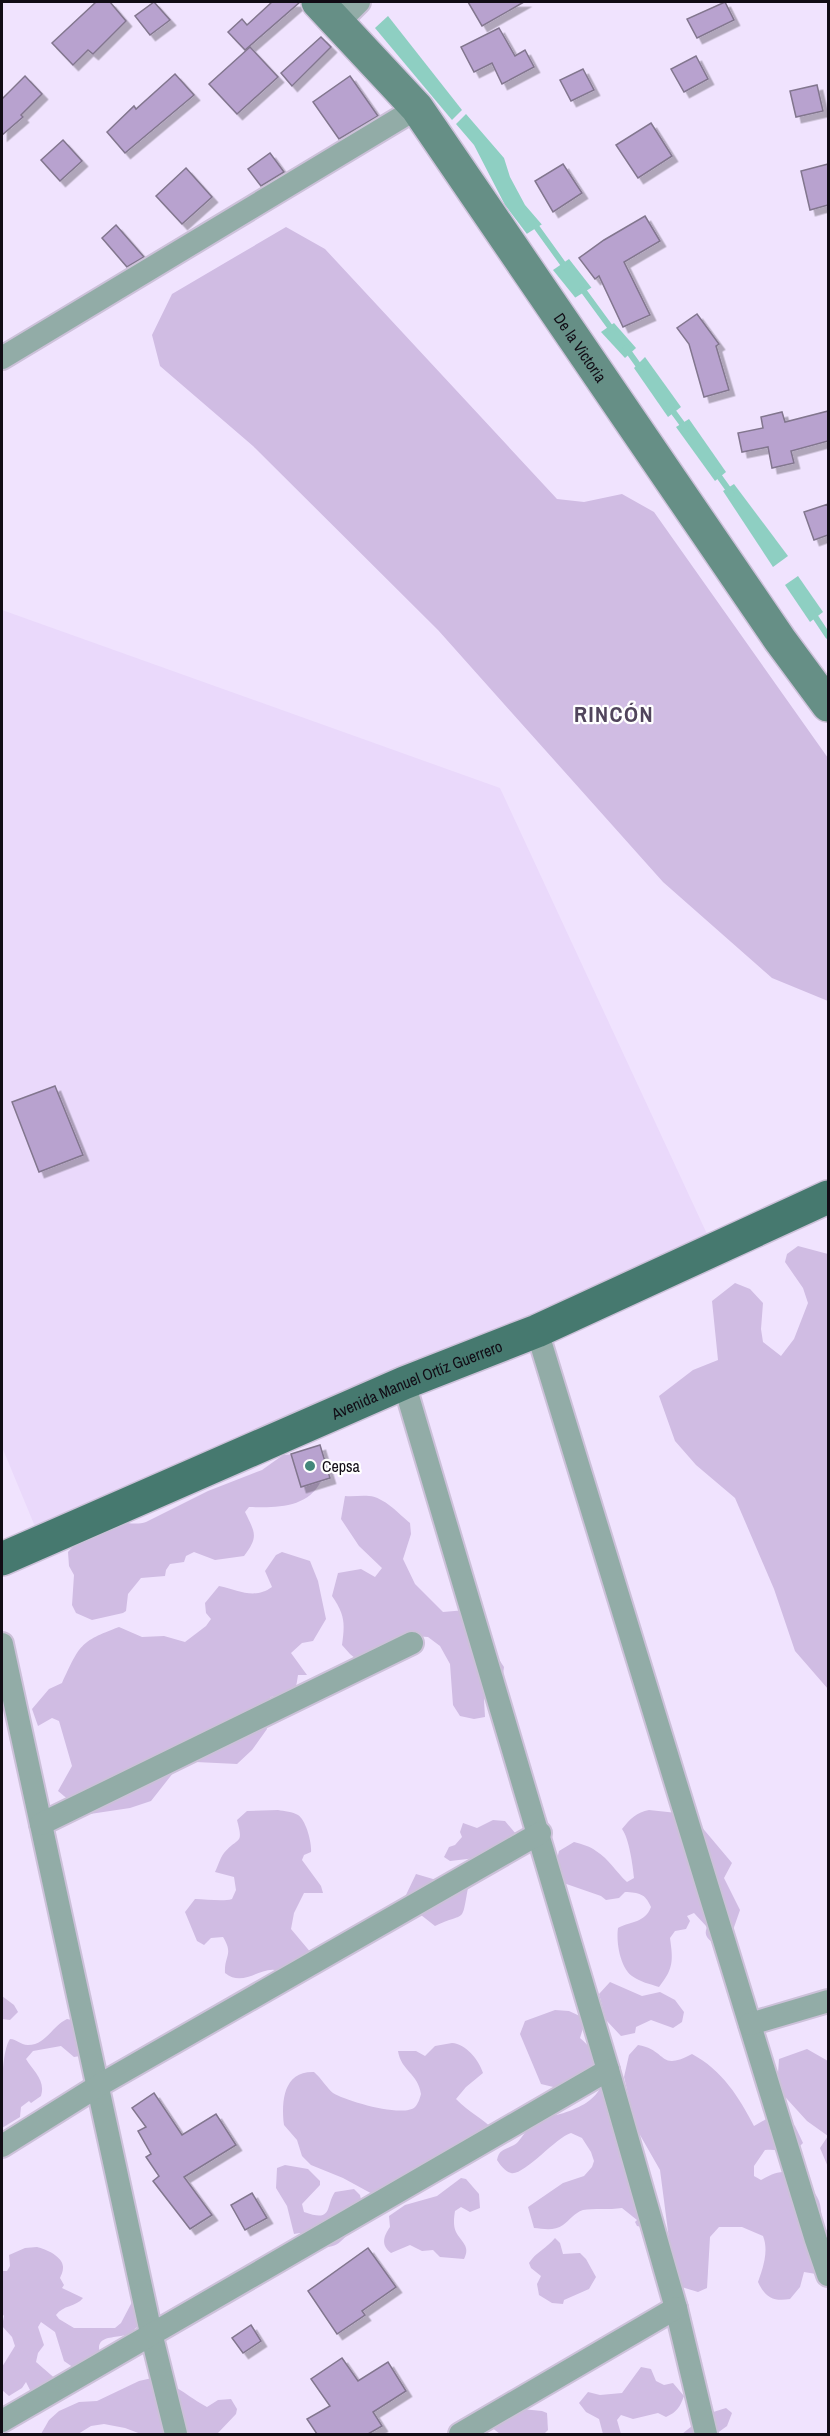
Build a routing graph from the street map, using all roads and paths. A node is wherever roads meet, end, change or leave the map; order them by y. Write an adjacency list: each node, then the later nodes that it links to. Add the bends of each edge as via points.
1 (338, 9): 2 (main road, De la Victoria)
2 (417, 108): 3 (street); 4 (main road, De la Victoria)
3 (3, 352)
4 (828, 705)
5 (828, 1197): 6 (main road, Avenida Manuel Ortíz Guerrero)
6 (537, 1331): 7 (main road, Avenida Manuel Ortíz Guerrero); 14 (street)
7 (404, 1383): 8 (main road, Avenida Manuel Ortíz Guerrero); 12 (street)
8 (2, 1559)
9 (412, 1643): 11 (street)
10 (2, 1644): 11 (street)
11 (41, 1824): 16 (street)
12 (540, 1833): 15 (street); 16 (street)
13 (828, 2001): 14 (street)
14 (750, 2024): 18 (street)
15 (608, 2070): 20 (street); 21 (street)
16 (98, 2086): 17 (street); 21 (street)
17 (2, 2146)
18 (822, 2237): 19 (street)
19 (828, 2275)
20 (676, 2308): 24 (street); 25 (street)
21 (151, 2333): 22 (street); 23 (street)
22 (2, 2421)
23 (176, 2434)
24 (460, 2434)
25 (706, 2434)

